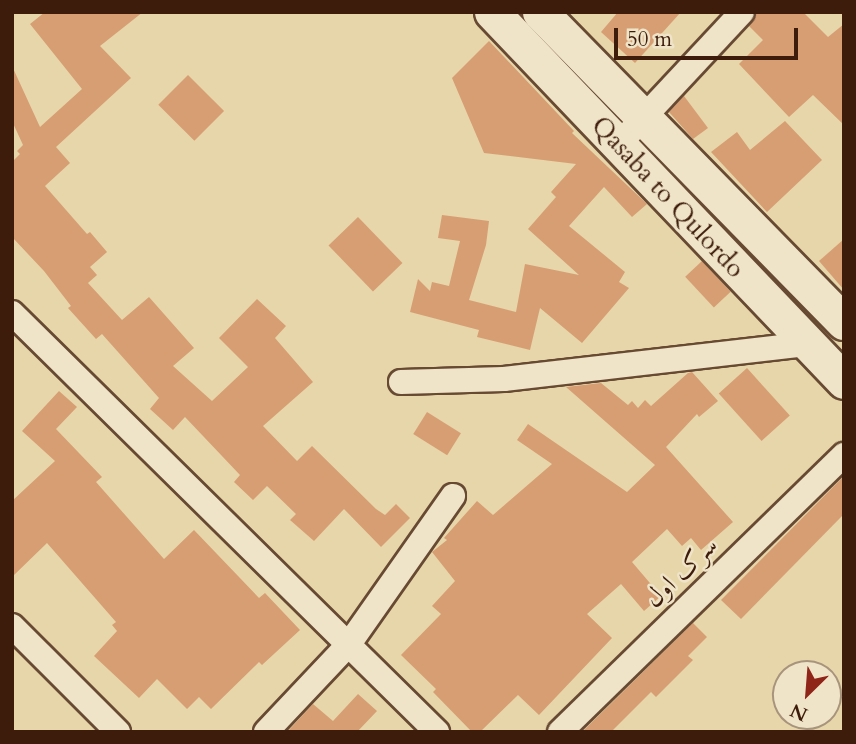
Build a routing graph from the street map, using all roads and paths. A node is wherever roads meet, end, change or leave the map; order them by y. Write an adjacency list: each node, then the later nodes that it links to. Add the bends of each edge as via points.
1 (492, 12): 5 (street, Qasaba to Qulordo)
2 (540, 12): 4 (street)
3 (742, 12): 4 (street)
4 (644, 118): 5 (street); 7 (street)
5 (620, 144): 8 (street, Qasaba to Qulordo)
6 (12, 313): 14 (street)
7 (844, 322)
8 (806, 344): 9 (street, Qasaba to Qulordo); 10 (street, via 504,379)
9 (844, 381)
10 (401, 382)
11 (844, 456): 18 (street, سرک اول)
12 (453, 496): 14 (street)
13 (12, 626): 15 (street)
14 (349, 644): 16 (street); 17 (street)
15 (118, 732)
16 (266, 732)
17 (438, 732)
18 (560, 732)

